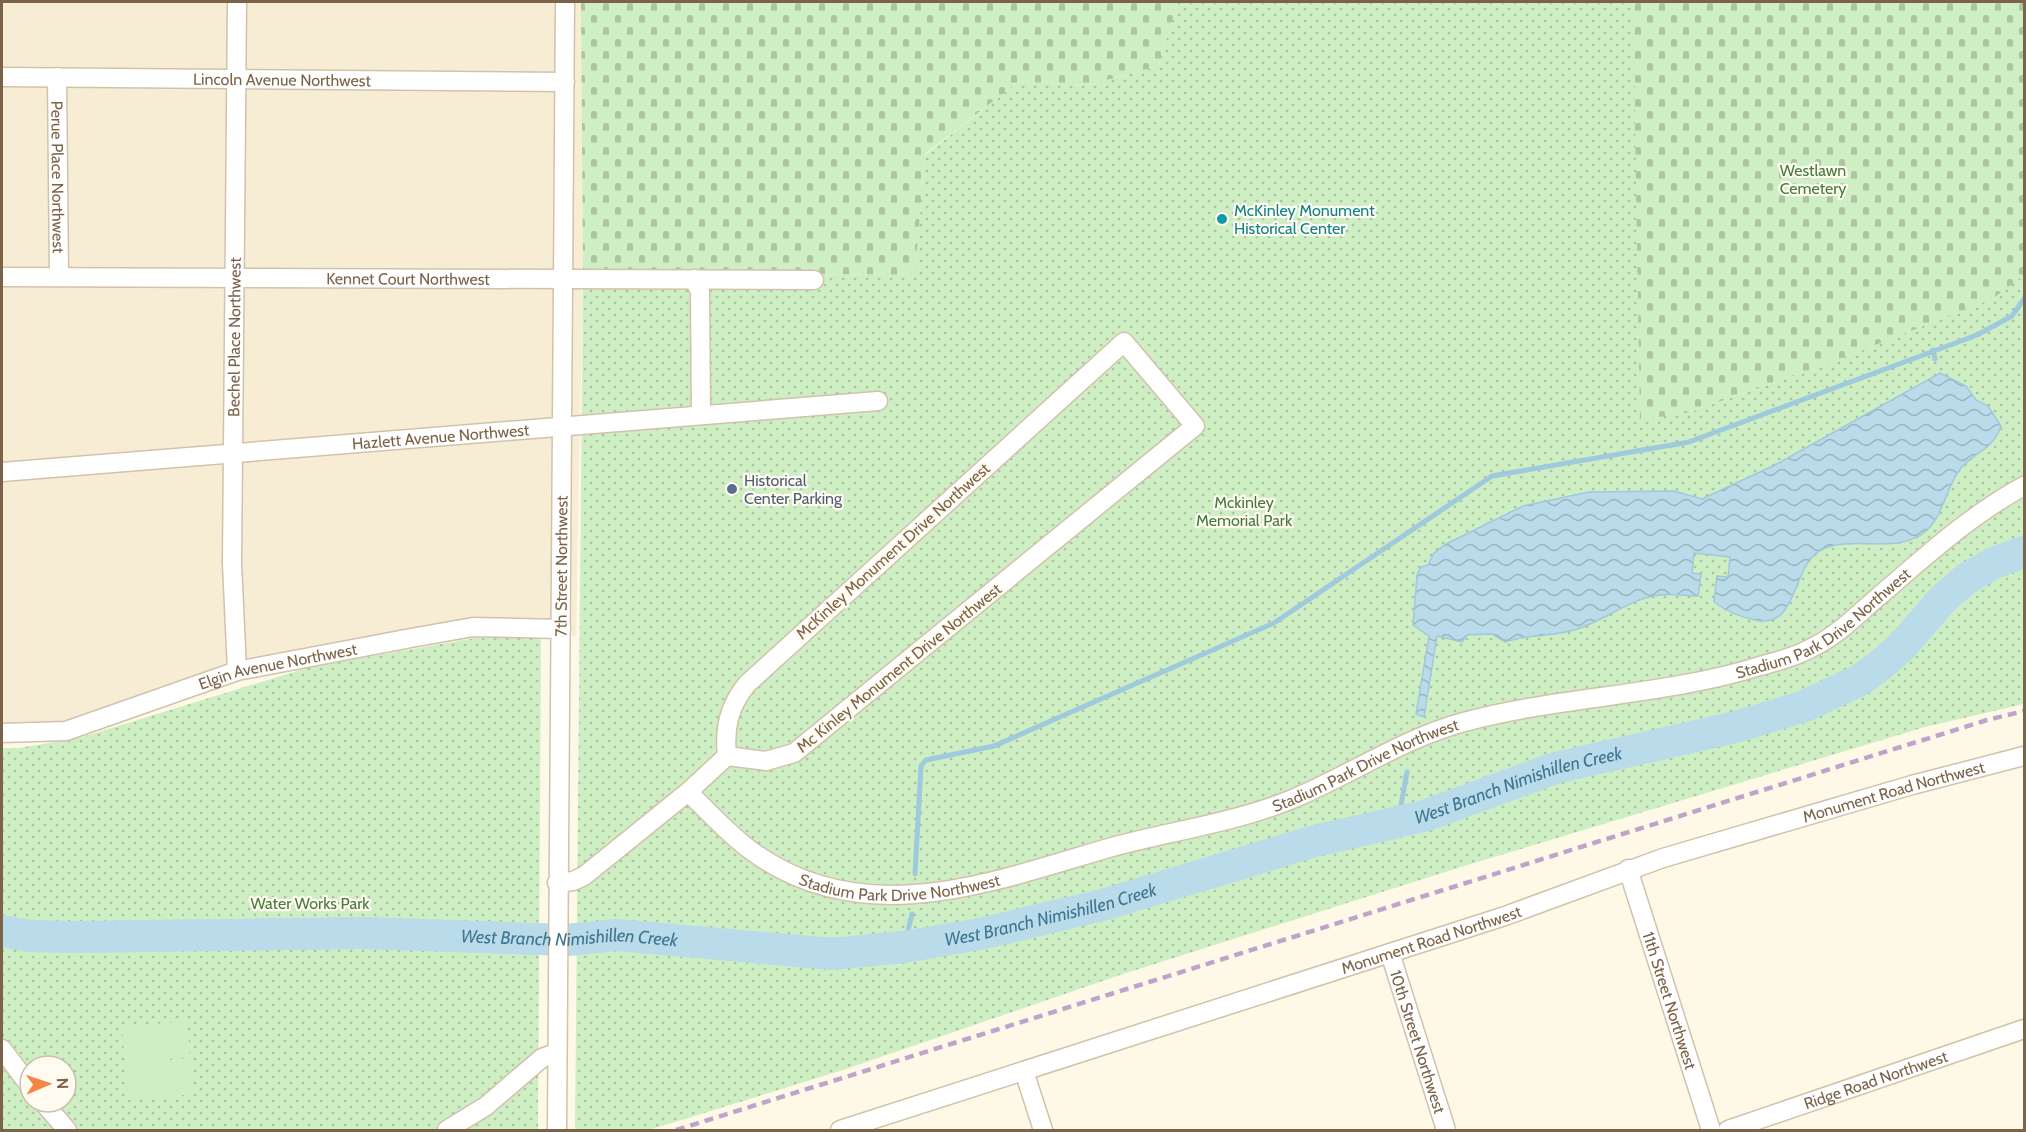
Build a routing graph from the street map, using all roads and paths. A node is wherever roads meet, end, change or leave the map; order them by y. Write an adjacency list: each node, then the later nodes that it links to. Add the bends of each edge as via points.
1 (237, 2): 5 (street, Bechel Place Northwest)
2 (565, 2): 6 (street, 7th Street Northwest)
3 (2, 77): 4 (street, Lincoln Avenue Northwest)
4 (57, 77): 5 (street, Lincoln Avenue Northwest); 8 (street, Perue Place Northwest)
5 (236, 80): 6 (street, Lincoln Avenue Northwest); 9 (street, Bechel Place Northwest)
6 (565, 82): 11 (street, 7th Street Northwest)
7 (2, 277): 8 (street, Kennet Court Northwest)
8 (59, 277): 9 (street, Kennet Court Northwest)
9 (234, 277): 11 (street, Kennet Court Northwest); 17 (street, Bechel Place Northwest)
10 (694, 279): 11 (street, Kennet Court Northwest); 12 (street, Kennet Court Northwest); 14 (street, via 700,291)
11 (563, 280): 15 (street, 7th Street Northwest)
12 (814, 280)
13 (878, 401): 14 (street, Hazlett Avenue Northwest)
14 (701, 415): 15 (street, Hazlett Avenue Northwest)
15 (563, 426): 17 (street, Hazlett Avenue Northwest); 20 (street, 7th Street Northwest)
16 (1167, 448): 23 (street, Mc Kinley Monument Drive Northwest, via 794,753 766,761); 23 (street, McKinley Monument Drive Northwest, via 1195,426 1124,342 747,684 732,706)
17 (233, 452): 18 (street, Hazlett Avenue Northwest); 21 (street, Bechel Place Northwest, via 232,563)
18 (2, 472)
19 (2025, 486): 25 (street, Stadium Park Drive Northwest, via 1962,526 1832,636 1790,657 1708,680 1466,722 1400,745 1292,799 1259,811 982,884 878,896 813,883 753,852)
20 (561, 629): 21 (street, Elgin Avenue Northwest, via 473,627); 27 (street, 7th Street Northwest)
21 (237, 670): 22 (street, Elgin Avenue Northwest, via 66,731)
22 (2, 733)
23 (727, 756): 25 (street)
24 (2025, 756): 26 (street, Monument Road Northwest, via 1912,785)
25 (688, 792): 27 (street, via 584,876)
26 (1628, 870): 28 (street, Monument Road Northwest); 41 (street, 11th Street Northwest)
27 (557, 890): 31 (street, 7th Street Northwest)
28 (1390, 953): 33 (street, Monument Road Northwest); 40 (street, 10th Street Northwest)
29 (2025, 1029): 42 (street, Ridge Road Northwest)
30 (2, 1049): 32 (street)
31 (556, 1053): 36 (street, via 542,1058 486,1106); 37 (street, 7th Street Northwest)
32 (18, 1070)
33 (1024, 1071): 38 (street, Monument Road Northwest); 39 (street)
34 (53, 1114): 35 (street)
35 (67, 1131)
36 (447, 1131)
37 (557, 1131)
38 (840, 1131)
39 (1043, 1131)
40 (1446, 1131)
41 (1711, 1131)
42 (1728, 1131)

